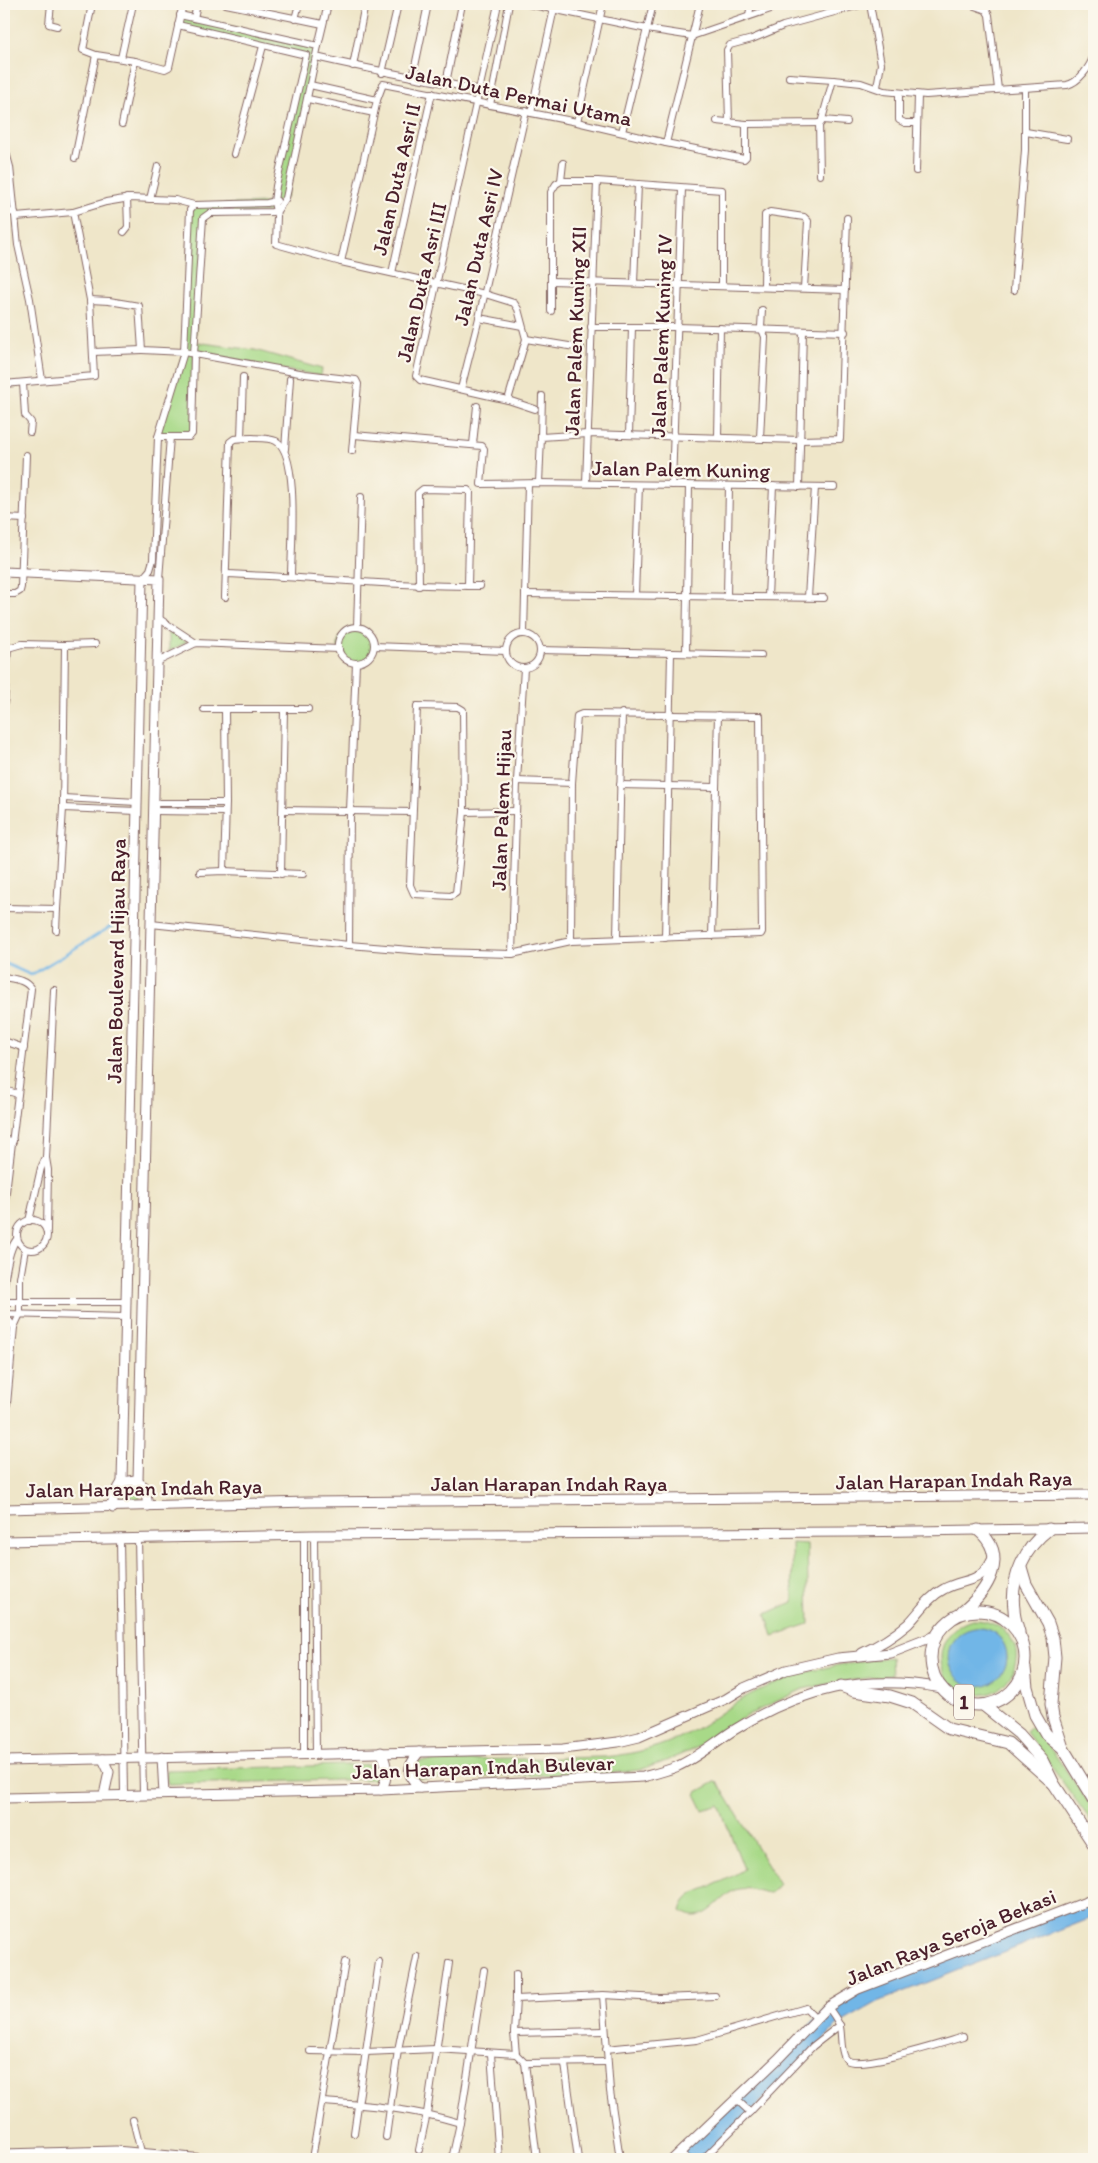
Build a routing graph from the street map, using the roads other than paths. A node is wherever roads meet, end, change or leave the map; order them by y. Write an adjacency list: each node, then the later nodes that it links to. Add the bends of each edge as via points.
1 (51, 4): 34 (street, via 49,24)
2 (92, 4): 39 (street, via 83,48)
3 (133, 4): 42 (street)
4 (183, 4): 27 (street)
5 (197, 4): 29 (street)
6 (230, 4): 26 (street)
7 (266, 4): 26 (street)
8 (298, 4): 30 (street)
9 (328, 4): 32 (street)
10 (365, 4): 44 (street)
11 (398, 4): 45 (street)
12 (428, 4): 46 (street)
13 (462, 4): 49 (street)
14 (498, 4): 54 (street, Jalan Duta Asri III)
15 (509, 4): 61 (street)
16 (528, 4): 25 (street)
17 (603, 4): 31 (street)
18 (653, 4): 35 (street)
19 (700, 4): 36 (street)
20 (751, 4): 28 (street)
21 (785, 4): 28 (street)
22 (864, 4): 67 (street, via 783,26 730,45)
23 (870, 4): 51 (street, via 881,64)
24 (969, 4): 53 (street, via 986,10 989,15)
25 (554, 6): 31 (street); 62 (street, Jalan Duta Asri IV)
26 (264, 12): 30 (street)
27 (180, 15): 29 (street); 33 (street)
28 (749, 15): 36 (street)
29 (194, 18): 38 (street)
30 (295, 19): 32 (street)
31 (600, 19): 35 (street); 66 (street)
32 (323, 24): 38 (street)
33 (178, 25): 37 (street); 43 (street, via 168,68)
34 (57, 26)
35 (647, 29): 36 (street); 72 (street)
36 (692, 36): 75 (street)
37 (263, 46): 77 (street); 90 (street, via 304,53 306,57)
38 (318, 46): 41 (street)
39 (96, 55): 42 (street); 78 (street)
40 (1094, 55): 52 (street, via 1074,83)
41 (316, 57): 44 (street); 50 (street)
42 (120, 58): 43 (street)
43 (135, 61): 69 (street)
44 (353, 66): 45 (street)
45 (382, 73): 46 (street)
46 (412, 76): 49 (street)
47 (788, 77): 48 (street)
48 (833, 80): 51 (street); 65 (street)
49 (446, 83): 54 (street)
50 (310, 85): 58 (street); 59 (street)
51 (877, 87): 56 (street)
52 (1025, 88): 53 (street); 73 (street)
53 (998, 89): 57 (street)
54 (480, 90): 60 (street, Jalan Duta Asri III)
55 (432, 93): 59 (street, Jalan Duta Permai Utama, via 384,84); 60 (street, Jalan Duta Permai Utama); 99 (street, Jalan Duta Asri II)
56 (899, 93): 57 (street); 71 (street, via 900,120)
57 (918, 95): 71 (street)
58 (308, 99): 63 (street); 88 (street)
59 (377, 100): 63 (street)
60 (477, 103): 61 (street, Jalan Duta Permai Utama); 104 (street, Jalan Duta Asri III)
61 (490, 105): 62 (street, Jalan Duta Permai Utama)
62 (528, 112): 66 (street, Jalan Duta Permai Utama); 110 (street, Jalan Duta Asri IV)
63 (374, 113): 98 (street)
64 (717, 121): 67 (street)
65 (821, 121): 68 (street); 70 (street); 82 (street)
66 (577, 122): 72 (street, Jalan Duta Permai Utama)
67 (729, 122): 70 (street)
68 (847, 122)
69 (122, 124)
70 (746, 124): 75 (street, Jalan Duta Permai Utama, via 744,159)
71 (917, 124): 81 (street)
72 (622, 132): 75 (street, Jalan Duta Permai Utama)
73 (1026, 132): 74 (street); 109 (street)
74 (1067, 138)
75 (666, 143)
76 (4, 145): 95 (street)
77 (234, 154)
78 (75, 158)
79 (563, 163): 84 (street)
80 (158, 166): 89 (street)
81 (916, 171)
82 (820, 176)
83 (597, 181): 84 (street); 85 (street); 101 (street, Jalan Palem Kuning XII)
84 (561, 182): 100 (street, via 551,192)
85 (638, 184): 86 (street); 102 (street)
86 (682, 188): 103 (street, Jalan Palem Kuning IV); 105 (street, via 722,190)
87 (127, 198): 89 (street); 93 (street); 97 (street, via 128,227)
88 (286, 198): 90 (street); 94 (street)
89 (150, 199): 91 (street)
90 (274, 202): 91 (street); 94 (street)
91 (194, 205): 127 (street, via 190,213)
92 (4, 211): 95 (street)
93 (73, 212): 95 (street); 111 (street)
94 (277, 212): 98 (street, via 277,245); 128 (street, via 210,213 203,218)
95 (16, 215): 131 (street, via 18,246)
96 (847, 218): 108 (street)
97 (124, 232)
98 (341, 262): 99 (street)
99 (392, 273): 104 (street)
100 (551, 281): 101 (street); 113 (street)
101 (592, 282): 102 (street); 116 (street, Jalan Palem Kuning XII)
102 (634, 283): 103 (street)
103 (678, 284): 105 (street); 118 (street, Jalan Palem Kuning IV)
104 (437, 285): 110 (street); 134 (street, Jalan Duta Asri III, via 416,376 420,380)
105 (722, 285): 106 (street)
106 (764, 287): 107 (street); 107 (street, via 765,215 770,212 804,216 808,221)
107 (804, 288): 108 (street)
108 (844, 290): 122 (street)
109 (1014, 290)
110 (485, 294): 114 (street, Jalan Duta Asri IV); 115 (street, via 514,303)
111 (90, 300): 125 (street, via 139,306); 126 (street)
112 (762, 310): 120 (street)
113 (551, 311)
114 (480, 318): 115 (street); 134 (street, Jalan Duta Asri IV)
115 (522, 326): 123 (street)
116 (591, 327): 117 (street); 140 (street, Jalan Palem Kuning XII)
117 (632, 327): 118 (street); 142 (street)
118 (677, 327): 119 (street); 143 (street, Jalan Palem Kuning IV)
119 (720, 328): 120 (street); 147 (street)
120 (762, 330): 121 (street); 149 (street, via 765,337)
121 (804, 330): 122 (street); 150 (street)
122 (844, 332): 150 (street, via 840,439)
123 (526, 339): 124 (street); 136 (street)
124 (581, 348)
125 (142, 350): 126 (street); 127 (street)
126 (93, 352): 131 (street, via 94,376)
127 (184, 352): 128 (street); 144 (street)
128 (194, 354): 141 (street, via 356,380); 145 (street, via 192,434)
129 (243, 377): 148 (street)
130 (290, 379): 152 (street)
131 (42, 380): 132 (street)
132 (23, 383): 133 (street); 139 (street)
133 (4, 384)
134 (461, 390): 136 (street, Jalan Duta Asri III)
135 (542, 396): 146 (street)
136 (508, 400): 138 (street, Jalan Duta Asri III)
137 (477, 406): 151 (street)
138 (535, 409)
139 (30, 432)
140 (588, 434): 142 (street); 146 (street); 156 (street, Jalan Palem Kuning XII)
141 (354, 435): 151 (street); 153 (street)
142 (629, 435): 143 (street)
143 (674, 435): 147 (street); 159 (street, Jalan Palem Kuning IV)
144 (158, 437): 145 (street); 173 (street, via 153,560)
145 (170, 437): 174 (street)
146 (540, 437): 155 (street)
147 (718, 437): 149 (street)
148 (241, 438): 152 (street, via 272,440); 171 (street, via 230,442)
149 (760, 438): 150 (street)
150 (801, 440): 163 (street)
151 (473, 444): 157 (street, Jalan Palem Kuning, via 484,448 480,483)
152 (284, 449): 172 (street, via 292,488)
153 (352, 451)
154 (26, 456): 168 (street)
155 (539, 483): 156 (street, Jalan Palem Kuning); 157 (street, Jalan Palem Kuning)
156 (586, 483): 158 (street, Jalan Palem Kuning)
157 (528, 484): 180 (street)
158 (639, 485): 159 (street, Jalan Palem Kuning); 181 (street)
159 (672, 485): 160 (street, Jalan Palem Kuning)
160 (689, 486): 161 (street, Jalan Palem Kuning); 183 (street)
161 (729, 486): 162 (street, Jalan Palem Kuning); 184 (street)
162 (773, 486): 163 (street, Jalan Palem Kuning); 185 (street)
163 (800, 487): 164 (street, Jalan Palem Kuning)
164 (816, 487): 165 (street, Jalan Palem Kuning); 186 (street)
165 (834, 487)
166 (361, 497): 175 (street)
167 (4, 518): 168 (street)
168 (24, 519): 170 (street)
169 (4, 572): 170 (street)
170 (22, 574): 173 (street); 179 (street, via 20,592)
171 (226, 574): 172 (street); 182 (street)
172 (291, 576): 175 (street)
173 (142, 579): 174 (street); 209 (street, Jalan Boulevard Hijau Raya)
174 (159, 579): 188 (street, Jalan Boulevard Hijau Raya)
175 (359, 583): 176 (street); 189 (street)
176 (419, 586): 177 (street); 177 (street, via 418,493 423,489 470,492)
177 (468, 586): 178 (street)
178 (480, 586)
179 (4, 594)
180 (525, 594): 181 (street); 190 (street)
181 (636, 595): 183 (street)
182 (225, 596)
183 (687, 596): 184 (street); 199 (street)
184 (727, 596): 185 (street)
185 (768, 597): 186 (street)
186 (808, 597): 187 (street)
187 (824, 598)
188 (158, 618): 191 (street); 201 (street, Jalan Boulevard Hijau Raya)
189 (357, 627): 194 (street, via 370,633); 195 (street, via 341,635)
190 (524, 633): 196 (street, via 537,640); 197 (street, via 513,636)
191 (196, 643): 195 (street); 201 (street)
192 (95, 644): 193 (street)
193 (65, 645): 204 (street, via 22,644 8,648); 219 (street)
194 (374, 646): 197 (street); 202 (street, via 369,659)
195 (339, 649): 202 (street, via 345,659)
196 (540, 650): 198 (street); 203 (street, via 536,663)
197 (506, 651): 203 (street, via 511,663)
198 (671, 653): 199 (street); 212 (street)
199 (686, 653): 200 (street)
200 (761, 655)
201 (157, 662): 210 (street, Jalan Boulevard Hijau Raya)
202 (356, 664): 227 (street)
203 (524, 668): 214 (street, Jalan Palem Hijau)
204 (4, 706)
205 (204, 709): 206 (street)
206 (225, 709): 207 (street); 221 (street)
207 (284, 709): 208 (street); 226 (street)
208 (308, 709)
209 (139, 713): 210 (street); 222 (street, Jalan Boulevard Hijau Raya)
210 (156, 713): 223 (street, Jalan Boulevard Hijau Raya)
211 (622, 713): 212 (street); 215 (street, via 577,716); 216 (street)
212 (670, 714): 213 (street); 217 (street)
213 (718, 715): 218 (street); 240 (street, via 760,716 761,720 762,932)
214 (517, 781): 215 (street); 231 (street, Jalan Palem Hijau)
215 (572, 783): 243 (street)
216 (620, 785): 217 (street); 241 (street)
217 (668, 785): 218 (street); 242 (street)
218 (715, 787): 240 (street)
219 (63, 798): 220 (street); 224 (street)
220 (94, 799): 222 (street); 225 (street)
221 (226, 804): 223 (street); 228 (street)
222 (137, 806): 225 (street); 249 (street, Jalan Boulevard Hijau Raya)
223 (154, 807): 228 (street); 238 (street, Jalan Boulevard Hijau Raya)
224 (63, 808): 225 (street); 237 (street)
225 (93, 810)
226 (283, 810): 227 (street); 234 (street)
227 (350, 810): 229 (street); 244 (street)
228 (225, 812): 232 (street)
229 (412, 812): 230 (street, via 412,890 414,894 451,896 456,893); 230 (street, via 417,706 458,707 463,710)
230 (464, 812): 231 (street)
231 (516, 812): 245 (street, Jalan Palem Hijau)
232 (224, 871): 233 (street); 234 (street)
233 (200, 872)
234 (281, 874): 235 (street)
235 (303, 874)
236 (4, 908): 237 (street)
237 (57, 909): 239 (street)
238 (151, 924): 244 (street); 248 (street, Jalan Boulevard Hijau Raya)
239 (56, 930)
240 (712, 936): 242 (street)
241 (617, 938): 242 (street); 243 (street)
242 (665, 938)
243 (571, 941): 245 (street)
244 (349, 945): 245 (street)
245 (512, 954)
246 (4, 977): 253 (street, via 23,982 31,989)
247 (54, 990): 258 (street)
248 (149, 1021): 249 (street); 250 (street, Jalan Boulevard Hijau Raya)
249 (132, 1022): 251 (street, Jalan Boulevard Hijau Raya)
250 (149, 1033): 251 (street); 271 (street, Jalan Boulevard Hijau Raya)
251 (132, 1034): 267 (street, Jalan Boulevard Hijau Raya)
252 (4, 1041): 253 (street)
253 (24, 1048): 255 (street)
254 (4, 1090): 255 (street)
255 (18, 1094): 257 (street)
256 (4, 1140): 257 (street)
257 (14, 1141): 259 (street)
258 (46, 1158): 261 (street); 262 (street)
259 (5, 1187): 260 (street)
260 (4, 1208)
261 (29, 1220): 262 (street, via 40,1222); 263 (street, via 19,1227)
262 (47, 1230): 264 (street, via 43,1247)
263 (17, 1239): 264 (street); 265 (street, via 9,1253)
264 (25, 1249): 266 (street, via 20,1268)
265 (4, 1302): 266 (street); 268 (street)
266 (20, 1302): 267 (street); 269 (street)
267 (126, 1302): 270 (street, Jalan Boulevard Hijau Raya)
268 (4, 1314): 269 (street); 272 (street)
269 (20, 1314): 270 (street); 272 (street)
270 (126, 1320): 271 (street); 275 (street, Jalan Boulevard Hijau Raya)
271 (142, 1324): 274 (street, Jalan Boulevard Hijau Raya)
272 (14, 1327): 273 (street)
273 (4, 1408)
274 (138, 1481): 275 (street); 277 (street, via 145,1487)
275 (122, 1482): 278 (street, via 113,1497)
276 (1094, 1495): 277 (street, Jalan Harapan Indah Raya)
277 (148, 1506): 278 (street, Jalan Harapan Indah Raya)
278 (113, 1508): 279 (street, Jalan Harapan Indah Raya)
279 (4, 1509)
280 (1094, 1528): 281 (street)
281 (1049, 1529): 282 (street); 289 (highway, via 1032,1544)
282 (978, 1530): 283 (street); 288 (highway, via 992,1545)
283 (314, 1535): 284 (street); 302 (street)
284 (304, 1536): 285 (street); 301 (street)
285 (138, 1538): 286 (street); 305 (street)
286 (120, 1539): 287 (street); 304 (street)
287 (4, 1541)
288 (994, 1556): 290 (highway, via 986,1588); 293 (street, via 985,1573 938,1592 890,1638)
289 (1021, 1567): 292 (highway, via 1015,1584 1014,1609); 298 (highway, via 1052,1638 1051,1704)
290 (959, 1614): 291 (highway); 292 (highway, via 988,1611 1011,1624)
291 (937, 1635): 293 (street, Jalan Harapan Indah Bulevar, via 891,1653); 296 (highway, 1, via 932,1648 932,1662)
292 (1020, 1637): 294 (highway)
293 (857, 1656): 300 (street, Jalan Harapan Indah Bulevar, via 786,1670 657,1731 618,1742 563,1749)
294 (1025, 1664): 297 (highway, 1, via 1012,1691); 298 (highway, via 1035,1715 1046,1734)
295 (841, 1686): 296 (street, Jalan Harapan Indah Bulevar, via 906,1682); 308 (highway, via 912,1703 949,1729 1008,1743); 309 (street, Jalan Harapan Indah Bulevar, via 817,1690 777,1706 676,1767 643,1777)
296 (942, 1688): 297 (highway, 1, via 960,1701)
297 (983, 1705): 308 (highway, 1, via 1020,1734 1042,1760)
298 (1063, 1748): 316 (highway)
299 (381, 1752): 300 (street, Jalan Harapan Indah Bulevar); 302 (street, Jalan Harapan Indah Bulevar); 310 (street, via 387,1772)
300 (419, 1752): 309 (street, via 409,1769 411,1780)
301 (304, 1755): 302 (street, Jalan Harapan Indah Bulevar); 303 (street, Jalan Harapan Indah Bulevar)
302 (316, 1755)
303 (162, 1757): 305 (street, Jalan Harapan Indah Bulevar); 313 (street)
304 (123, 1758): 305 (street, Jalan Harapan Indah Bulevar); 306 (street, Jalan Harapan Indah Bulevar); 311 (street)
305 (141, 1758): 312 (street)
306 (103, 1759): 307 (street, Jalan Harapan Indah Bulevar); 314 (street, via 109,1772)
307 (4, 1761)
308 (1054, 1784): 317 (highway, 1)
309 (420, 1788): 310 (street, Jalan Harapan Indah Bulevar)
310 (381, 1790): 313 (street, Jalan Harapan Indah Bulevar)
311 (124, 1794): 312 (street, Jalan Harapan Indah Bulevar); 314 (street, Jalan Harapan Indah Bulevar)
312 (143, 1794): 313 (street, Jalan Harapan Indah Bulevar)
313 (164, 1794)
314 (104, 1795): 315 (street, Jalan Harapan Indah Bulevar)
315 (4, 1798)
316 (1094, 1799)
317 (1094, 1845)
318 (1094, 1899): 328 (street, Jalan Raya Seroja Bekasi, via 858,1989)
319 (418, 1957): 336 (street)
320 (345, 1962): 339 (street)
321 (380, 1962): 340 (street)
322 (449, 1963): 334 (street)
323 (484, 1970): 338 (street)
324 (516, 1974): 327 (street)
325 (603, 1995): 326 (street); 327 (street); 331 (street)
326 (715, 1996)
327 (516, 1999): 332 (street)
328 (830, 2010): 329 (street, Jalan Raya Seroja Bekasi); 330 (street)
329 (817, 2019): 335 (street, via 806,2008 697,2040); 346 (street, Jalan Raya Seroja Bekasi)
330 (839, 2024): 333 (street, via 846,2059 854,2062 884,2059); 350 (street)
331 (605, 2031): 332 (street); 335 (street)
332 (514, 2033): 342 (street)
333 (963, 2038)
334 (436, 2049): 336 (street); 338 (street); 351 (street)
335 (606, 2049): 343 (street)
336 (398, 2050): 340 (street); 349 (street)
337 (310, 2051): 339 (street)
338 (471, 2051): 341 (street); 353 (street)
339 (329, 2052): 340 (street); 347 (street)
340 (366, 2052): 348 (street)
341 (491, 2054): 342 (street); 363 (street)
342 (516, 2054): 344 (street)
343 (607, 2062): 345 (street); 366 (street)
344 (525, 2063): 345 (street); 364 (street)
345 (565, 2064): 365 (street)
346 (738, 2100): 350 (street); 359 (street, Jalan Raya Seroja Bekasi)
347 (323, 2102): 348 (street); 361 (street)
348 (360, 2105): 349 (street); 354 (street)
349 (390, 2107): 351 (street); 355 (street)
350 (748, 2111): 368 (street)
351 (427, 2113): 353 (street); 356 (street)
352 (133, 2120): 357 (street)
353 (460, 2123): 362 (street)
354 (354, 2133)
355 (386, 2137)
356 (420, 2150)
357 (141, 2152): 358 (street); 360 (street)
358 (4, 2154)
359 (684, 2156): 367 (street, Jalan Raya Seroja Bekasi)
360 (204, 2159)
361 (312, 2159)
362 (452, 2159)
363 (499, 2159)
364 (537, 2159)
365 (578, 2159)
366 (620, 2159)
367 (673, 2159)
368 (703, 2159)

